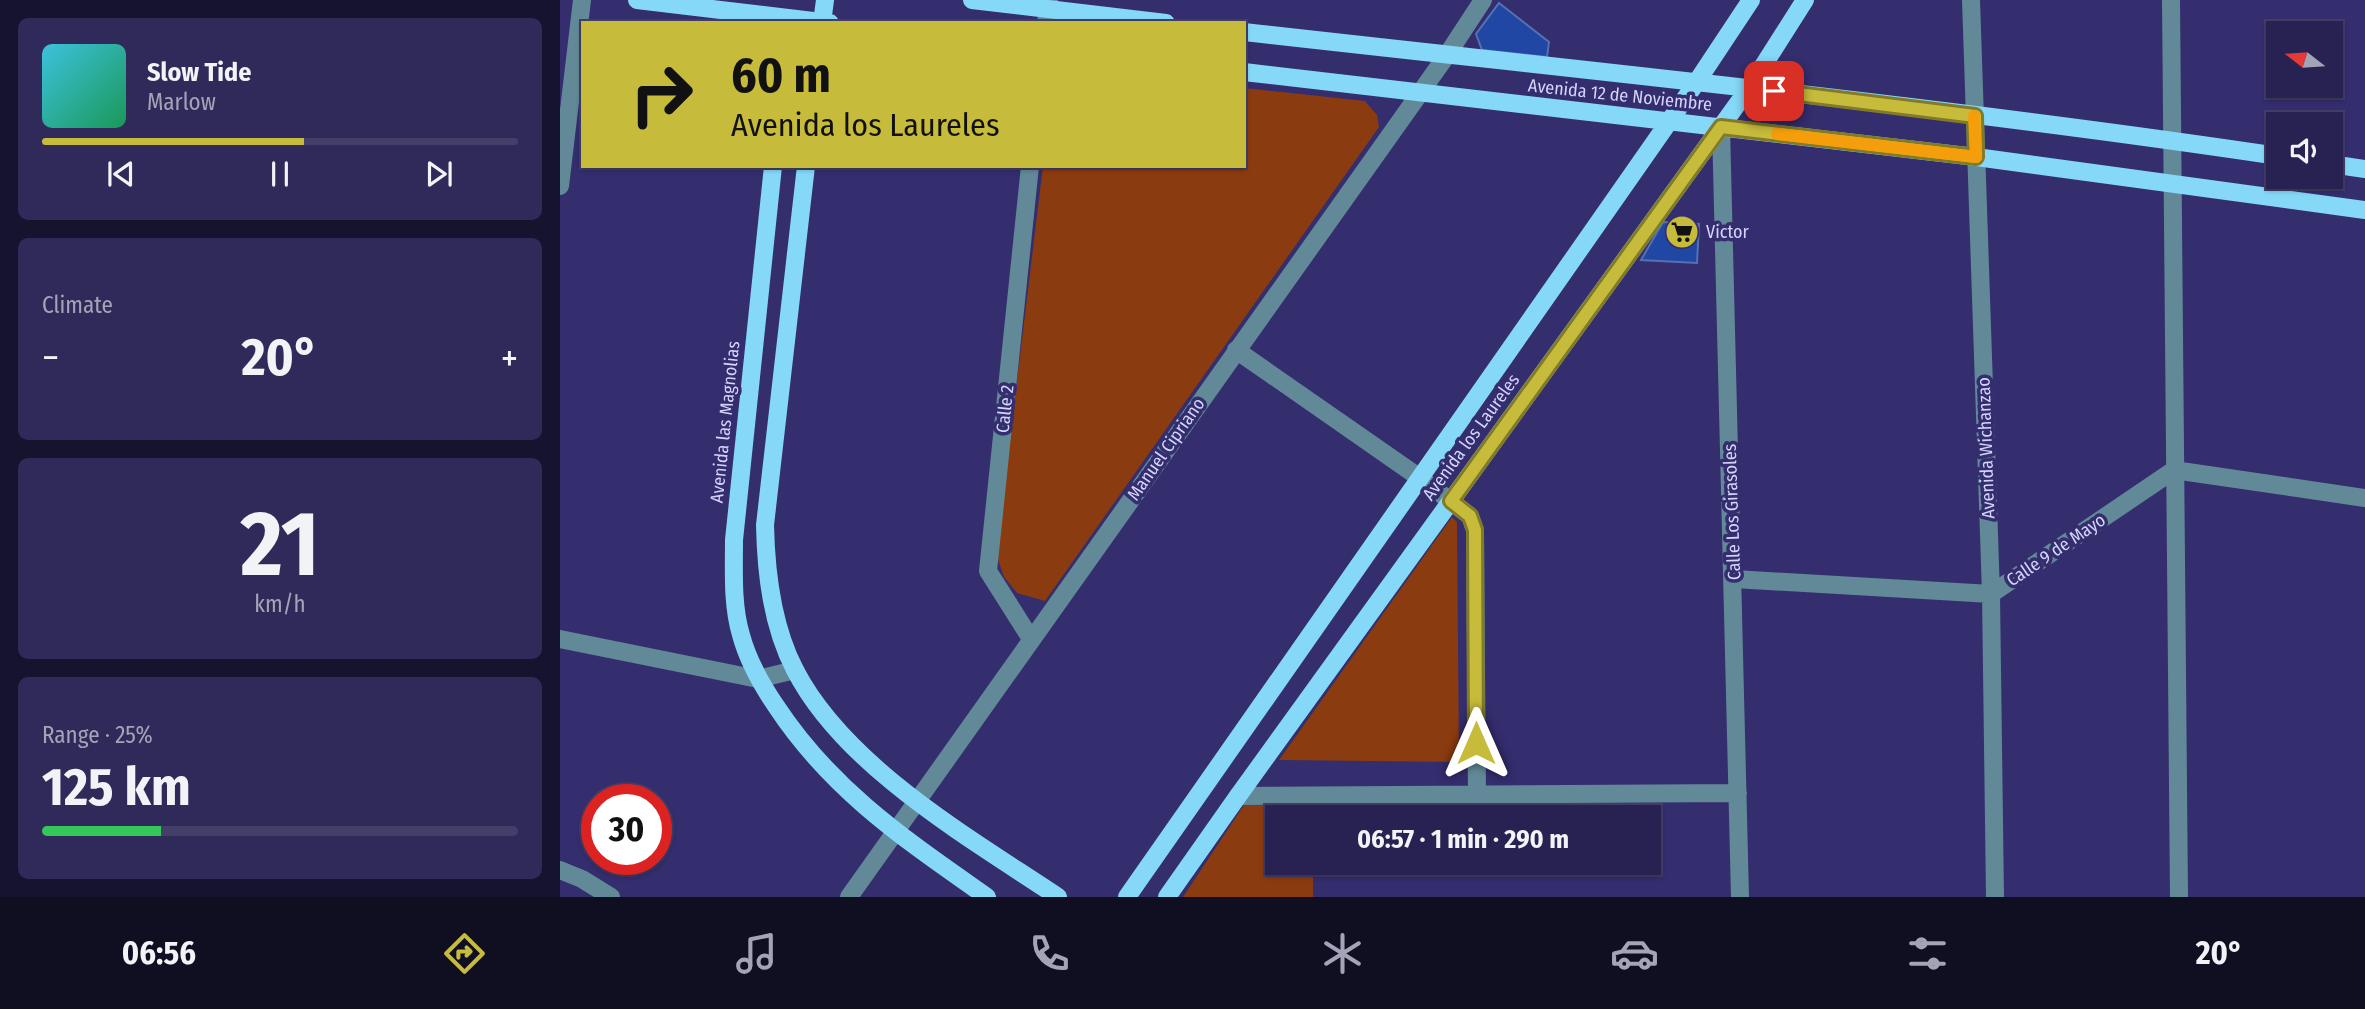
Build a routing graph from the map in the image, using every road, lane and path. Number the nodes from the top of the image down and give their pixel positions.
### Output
1 (582, 0) edge
2 (637, 0) edge
3 (825, 0) edge
4 (972, 0) edge
5 (1483, 0) edge
6 (1751, 0) edge
7 (1805, 0) edge
8 (1971, 0) edge
9 (2171, 0) edge
10 (1048, 11) edge
11 (789, 13) edge
12 (818, 21) edge
13 (822, 21) edge
14 (1146, 21) edge
15 (1246, 32) edge
16 (1447, 55) junction
17 (1246, 72) edge
18 (1696, 83) junction
19 (1749, 88) junction
20 (1419, 92) junction
21 (1975, 116) junction
22 (1668, 123) junction
23 (1721, 127) junction
24 (2171, 140) junction
25 (2266, 154) edge
26 (1976, 157) junction
27 (2343, 166) edge
28 (773, 168) edge
29 (806, 168) edge
30 (1031, 168) edge
31 (2365, 169) edge
32 (2172, 183) junction
33 (560, 186) edge
34 (2365, 210) edge
35 (1236, 350) junction
36 (2175, 470) junction
37 (1420, 478) junction
38 (2365, 498) edge
39 (1451, 501) junction
40 (1734, 579) junction
41 (1991, 594) junction
42 (560, 639) edge
43 (1031, 639) junction
44 (795, 670) junction
45 (758, 679) junction
46 (1738, 793) junction
47 (1238, 796) junction
48 (1477, 796) junction
49 (916, 802) junction
50 (894, 833) junction
51 (560, 870) edge
52 (611, 897) edge
53 (849, 897) edge
54 (987, 897) edge
55 (1058, 897) edge
56 (1127, 897) edge
57 (1167, 897) edge
58 (1740, 897) edge
59 (1995, 897) edge
60 (2179, 897) edge

1 - 33 street
2 - 11 main road
3 - 13 main road
4 - 10 main road
5 - 16 street, Manuel Cipriano
6 - 18 main road, Avenida los Laureles
7 - 19 main road, Avenida los Laureles
8 - 21 street, Avenida Wichanzao
9 - 24 street
10 - 14 main road
11 - 12 main road
15 - 16 main road, Avenida 12 de Noviembre
16 - 18 main road, Avenida 12 de Noviembre
16 - 20 street, Manuel Cipriano
17 - 20 main road, Avenida 12 de Noviembre
18 - 19 main road, Avenida 12 de Noviembre
18 - 22 main road, Avenida los Laureles
19 - 21 main road, Avenida 12 de Noviembre
19 - 23 main road, Avenida los Laureles
20 - 22 main road, Avenida 12 de Noviembre
20 - 35 street, Manuel Cipriano
21 - 24 main road, Avenida 12 de Noviembre
21 - 26 street, Avenida Wichanzao
22 - 23 main road, Avenida 12 de Noviembre
22 - 37 main road, Avenida los Laureles
23 - 26 main road, Avenida 12 de Noviembre
23 - 39 main road, Avenida los Laureles
23 - 40 street, Calle Los Girasoles
24 - 25 main road, Avenida 12 de Noviembre
24 - 32 street
26 - 32 main road, Avenida 12 de Noviembre
26 - 41 street, Avenida Wichanzao
27 - 31 main road
28 - 45 main road, Avenida las Magnolias
29 - 44 main road
30 - 43 street, Calle 2
32 - 34 main road, Avenida 12 de Noviembre
32 - 36 street
35 - 37 street
35 - 43 street, Manuel Cipriano
36 - 38 street
36 - 41 street, Calle 9 de Mayo
36 - 60 street
37 - 39 street
37 - 56 main road, Avenida los Laureles
39 - 47 main road, Avenida los Laureles
39 - 48 street
40 - 41 street, Calle 9 de Mayo
40 - 46 street, Calle Los Girasoles
41 - 59 street, Avenida Wichanzao
42 - 45 street
43 - 49 street, Manuel Cipriano
44 - 45 street
44 - 49 main road
45 - 50 main road, Avenida las Magnolias
46 - 48 street
46 - 58 street, Calle Los Girasoles
47 - 48 street
47 - 57 main road, Avenida los Laureles
49 - 50 street, Manuel Cipriano
49 - 55 main road
50 - 53 street, Manuel Cipriano
50 - 54 main road, Avenida las Magnolias
51 - 52 street

